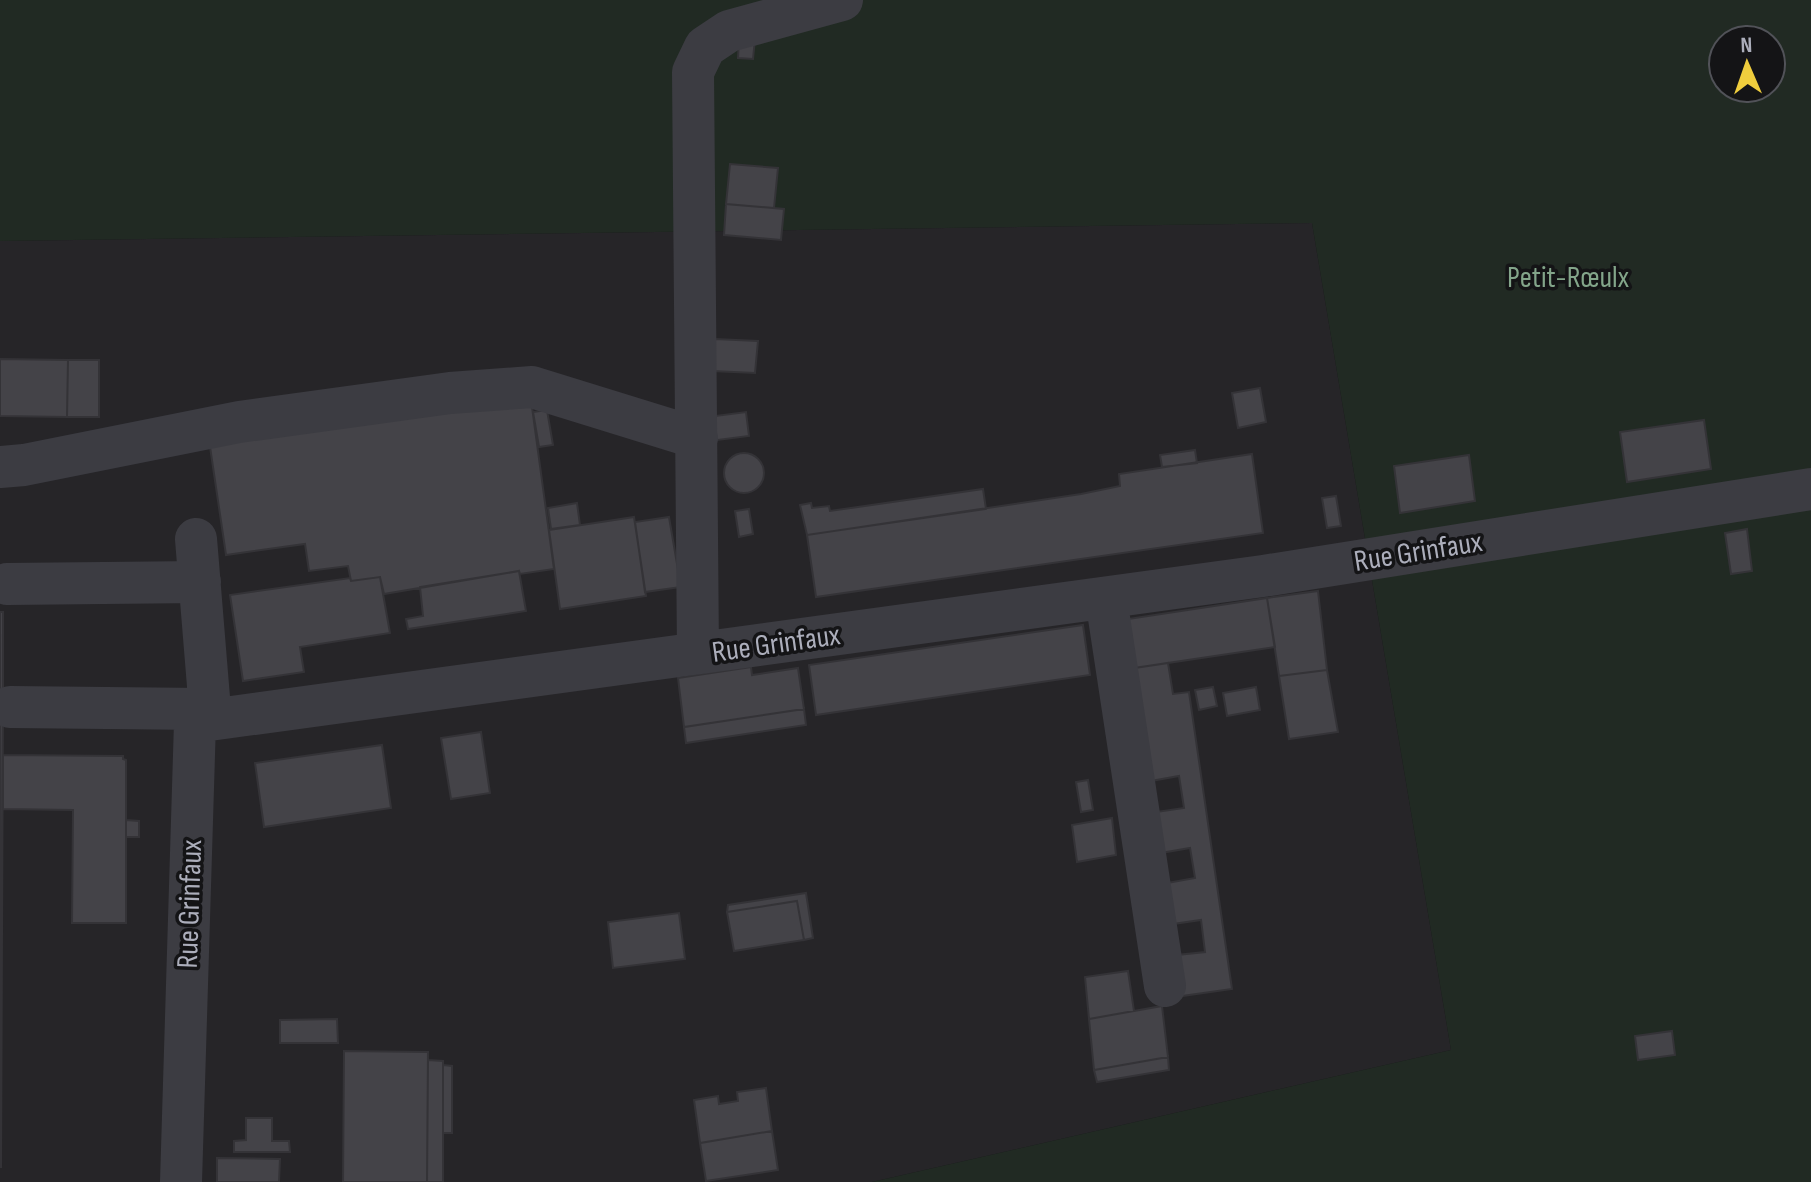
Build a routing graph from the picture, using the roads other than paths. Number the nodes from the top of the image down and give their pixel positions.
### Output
1 (842, 0) edge
2 (697, 438) junction
3 (0, 467) edge
4 (1811, 489) edge
5 (196, 539) dead end
6 (200, 582) junction
7 (7, 584) dead end
8 (1106, 598) junction
9 (698, 653) junction
10 (10, 707) dead end
11 (199, 716) junction
12 (1165, 986) dead end
13 (181, 1182) edge

1 - 2 street
2 - 3 street
2 - 9 street
4 - 8 street, Rue Grinfaux
5 - 6 street
6 - 7 street
6 - 11 street
8 - 9 street, Rue Grinfaux
8 - 12 street
9 - 11 street, Rue Grinfaux
10 - 11 street
11 - 13 street, Rue Grinfaux

